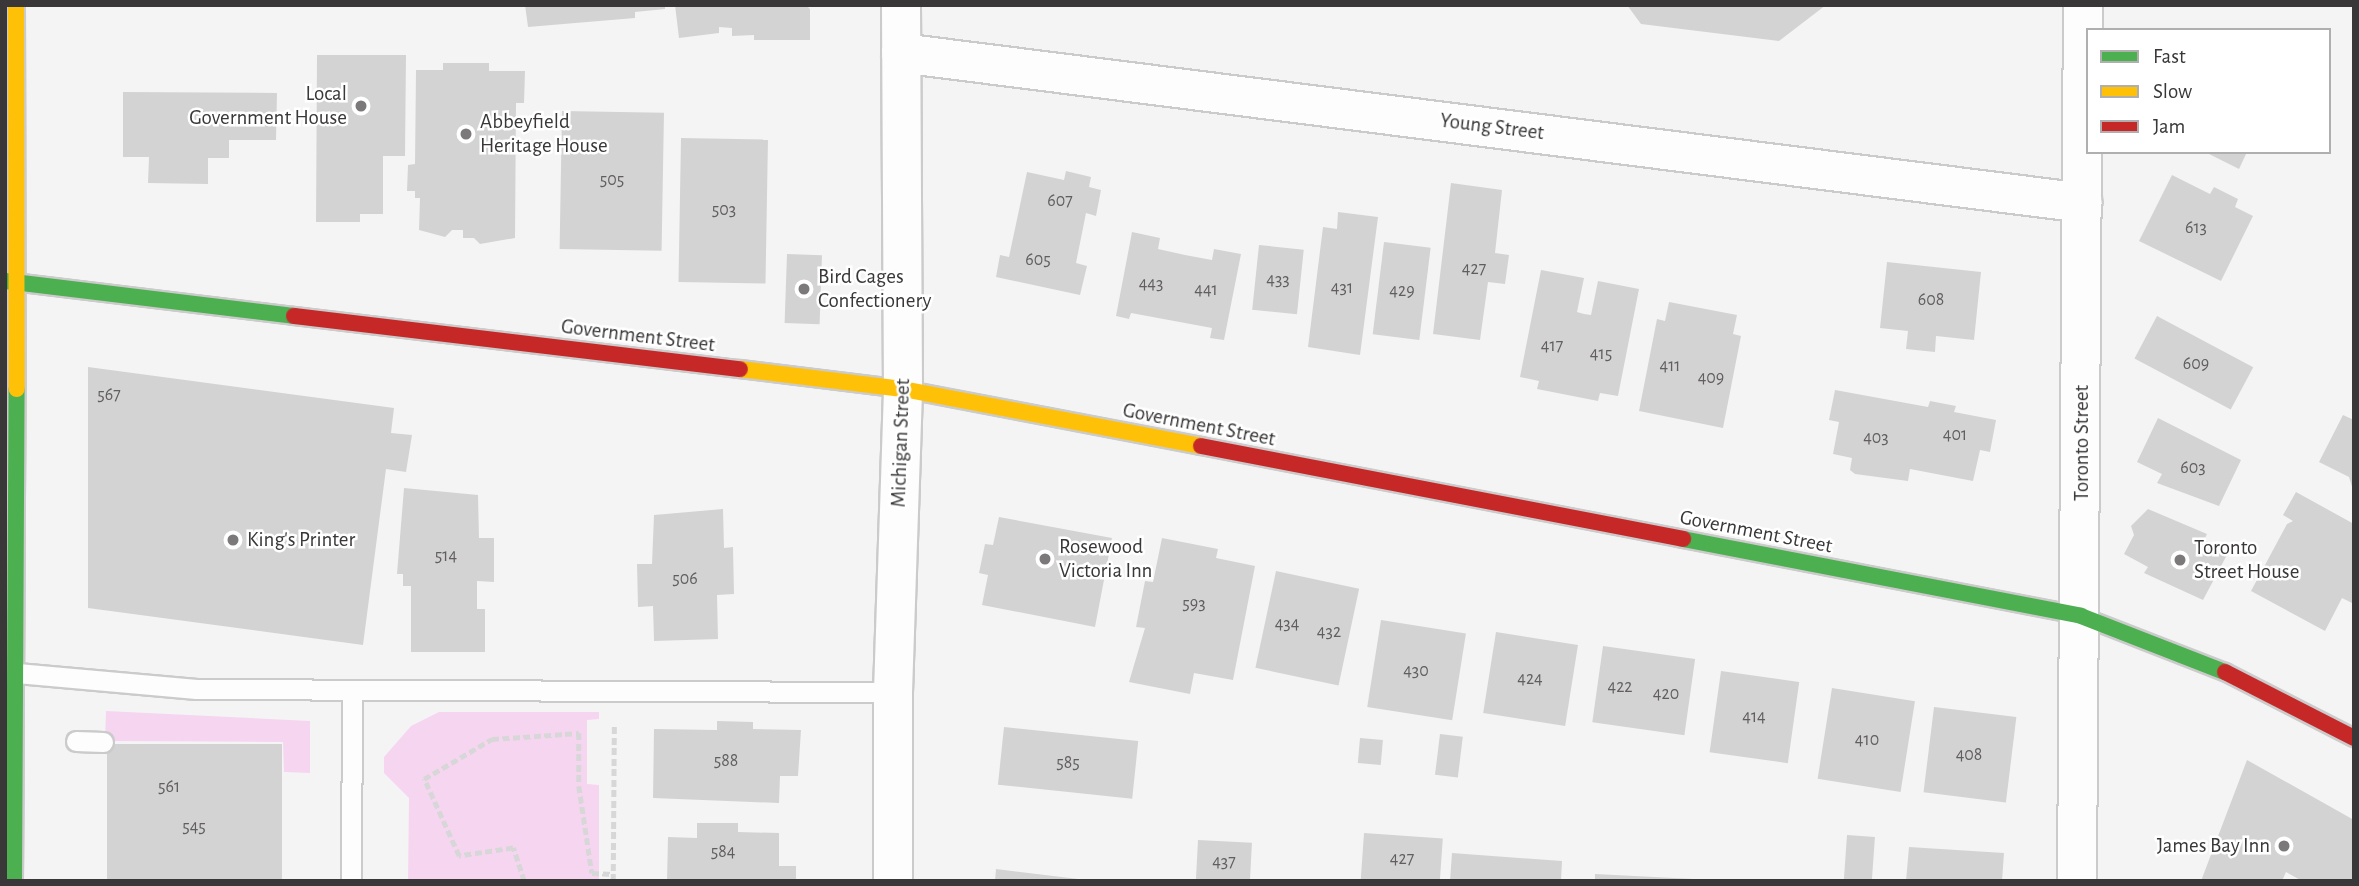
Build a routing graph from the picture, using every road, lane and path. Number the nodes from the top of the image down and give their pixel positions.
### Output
1 (16, 5) edge
2 (901, 5) edge
3 (2083, 5) edge
4 (901, 53) junction
5 (2083, 203) junction
6 (10, 281) edge
7 (903, 389) junction
8 (2081, 616) junction
9 (17, 673) junction
10 (352, 690) junction
11 (614, 690) junction
12 (893, 692) junction
13 (2354, 738) edge
14 (76, 741) dead end
15 (103, 742) dead end
16 (613, 874) junction
17 (14, 881) edge
18 (351, 881) edge
19 (524, 881) edge
20 (613, 881) edge
21 (893, 881) edge
22 (2077, 881) edge

1 - 6 street
2 - 4 street, Michigan Street
3 - 5 street, Toronto Street
4 - 5 street, Young Street
4 - 7 street, Michigan Street
5 - 8 street, Toronto Street
6 - 7 street, Government Street
6 - 9 street
7 - 8 street, Government Street
7 - 12 street, Michigan Street
8 - 13 street, Government Street
8 - 22 street, Toronto Street
9 - 10 lane
9 - 17 street
10 - 11 lane
10 - 18 lane
11 - 12 lane
11 - 16 path
12 - 21 street, Michigan Street
14 - 15 lane
16 - 19 path
16 - 20 path

